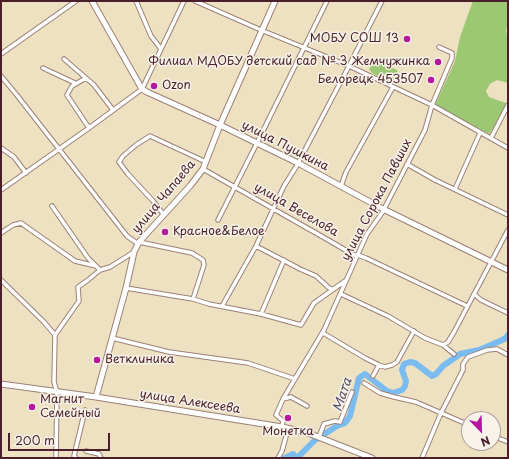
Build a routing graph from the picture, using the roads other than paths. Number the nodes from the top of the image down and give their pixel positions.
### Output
1 (76, 1) edge
2 (92, 1) edge
3 (136, 1) edge
4 (184, 1) edge
5 (195, 1) edge
6 (275, 1) edge
7 (327, 1) edge
8 (382, 1) edge
9 (261, 30) junction
10 (439, 46) dead end
11 (304, 48) junction
12 (161, 49) junction
13 (1, 54) edge
14 (64, 59) dead end
15 (350, 66) junction
16 (43, 68) dead end
17 (1, 76) edge
18 (86, 78) junction
19 (75, 83) junction
20 (393, 87) junction
21 (142, 89) junction
22 (432, 105) junction
23 (508, 106) edge
24 (113, 110) junction
25 (220, 125) junction
26 (90, 128) junction
27 (480, 133) junction
28 (491, 138) junction
29 (258, 144) junction
30 (1, 148) edge
31 (508, 148) edge
32 (59, 150) junction
33 (206, 162) junction
34 (298, 163) junction
35 (407, 164) junction
36 (203, 169) junction
37 (26, 173) junction
38 (341, 186) junction
39 (236, 187) junction
40 (455, 189) junction
41 (1, 190) edge
42 (52, 206) dead end
43 (274, 209) junction
44 (383, 209) junction
45 (164, 215) junction
46 (508, 215) edge
47 (218, 220) dead end
48 (508, 230) edge
49 (1, 233) edge
50 (138, 243) junction
51 (256, 246) junction
52 (134, 252) junction
53 (358, 255) junction
54 (284, 260) junction
55 (491, 261) junction
56 (96, 266) junction
57 (100, 270) junction
58 (508, 270) edge
59 (1, 280) edge
60 (347, 280) junction
61 (126, 288) junction
62 (335, 289) junction
63 (340, 294) junction
64 (474, 294) junction
65 (193, 299) junction
66 (222, 306) junction
67 (468, 306) junction
68 (508, 313) edge
69 (261, 314) junction
70 (414, 331) junction
71 (323, 333) junction
72 (55, 335) junction
73 (112, 338) junction
74 (443, 345) junction
75 (454, 354) dead end
76 (508, 355) edge
77 (379, 365) junction
78 (373, 376) dead end
79 (295, 380) junction
80 (364, 383) dead end
81 (1, 384) edge
82 (57, 392) junction
83 (352, 392) dead end
84 (96, 396) junction
85 (283, 398) junction
86 (307, 406) dead end
87 (85, 410) dead end
88 (441, 413) junction
89 (461, 422) edge
90 (282, 427) junction
91 (288, 429) junction
92 (320, 437) junction
93 (86, 451) dead end
94 (56, 458) edge
95 (76, 458) edge
96 (101, 458) edge
97 (278, 458) edge
98 (372, 458) edge
99 (422, 458) edge

1 - 13 street
2 - 21 street
3 - 12 street
4 - 12 street
5 - 9 street
6 - 9 street, улица Чапаева
7 - 11 street
8 - 15 street
9 - 11 street
9 - 25 street, улица Чапаева
10 - 22 street, улица Сорока Павших
11 - 15 street
11 - 29 street
12 - 21 street
14 - 18 street
15 - 20 street
15 - 34 street
16 - 19 street
17 - 32 street
18 - 19 street
18 - 24 street
19 - 26 street
20 - 22 street
20 - 38 street
21 - 24 street
21 - 25 street, улица Пушкина
22 - 27 street
22 - 35 street, улица Сорока Павших
23 - 28 street
24 - 26 street
25 - 29 street, улица Пушкина
25 - 33 street, улица Чапаева
26 - 32 street
27 - 28 street
27 - 40 street
28 - 31 street
29 - 34 street, улица Пушкина
29 - 39 street
30 - 37 street
32 - 37 street
32 - 50 street
33 - 36 street, улица Чапаева
33 - 45 street
34 - 38 street, улица Пушкина
34 - 43 street
35 - 40 street
35 - 44 street, улица Сорока Павших
36 - 39 street, улица Веселова
36 - 45 street, улица Чапаева
37 - 41 street
38 - 44 street, улица Пушкина
39 - 43 street, улица Веселова
39 - 47 street
40 - 46 street
42 - 56 street
43 - 51 street
43 - 53 street, улица Веселова
44 - 53 street, улица Сорока Павших
44 - 55 street, улица Пушкина
45 - 50 street, улица Чапаева
48 - 55 street
49 - 56 street
50 - 52 street, улица Чапаева
50 - 65 street
51 - 54 street
51 - 66 street
52 - 57 street, улица Чапаева
52 - 61 street, улица Чапаева
53 - 60 street, улица Сорока Павших
53 - 67 street, улица Веселова
54 - 62 street
54 - 69 street
55 - 58 street, улица Пушкина
55 - 64 street
56 - 57 street
57 - 72 street, улица Чапаева
59 - 72 street
60 - 62 street
60 - 63 street, улица Сорока Павших
61 - 65 street
61 - 73 street, улица Чапаева
62 - 69 street
63 - 70 street
63 - 71 street, улица Сорока Павших
64 - 67 street
64 - 68 street
65 - 66 street
66 - 69 street
67 - 74 street
70 - 74 street
70 - 77 street
71 - 77 street
71 - 79 street, улица Сорока Павших
72 - 82 street
73 - 79 street
73 - 84 street, улица Чапаева
74 - 75 street
76 - 88 street
77 - 78 street
79 - 85 street, улица Сорока Павших
80 - 88 street
81 - 82 street, улица Алексеева
82 - 84 street, улица Алексеева
82 - 94 street
83 - 92 street
84 - 90 street, улица Алексеева
85 - 86 street
85 - 90 street, улица Сорока Павших
87 - 95 street
88 - 89 street
88 - 99 street
90 - 91 street, улица Алексеева
91 - 92 street, улица Алексеева
91 - 97 street
92 - 98 street, улица Алексеева
93 - 96 street

